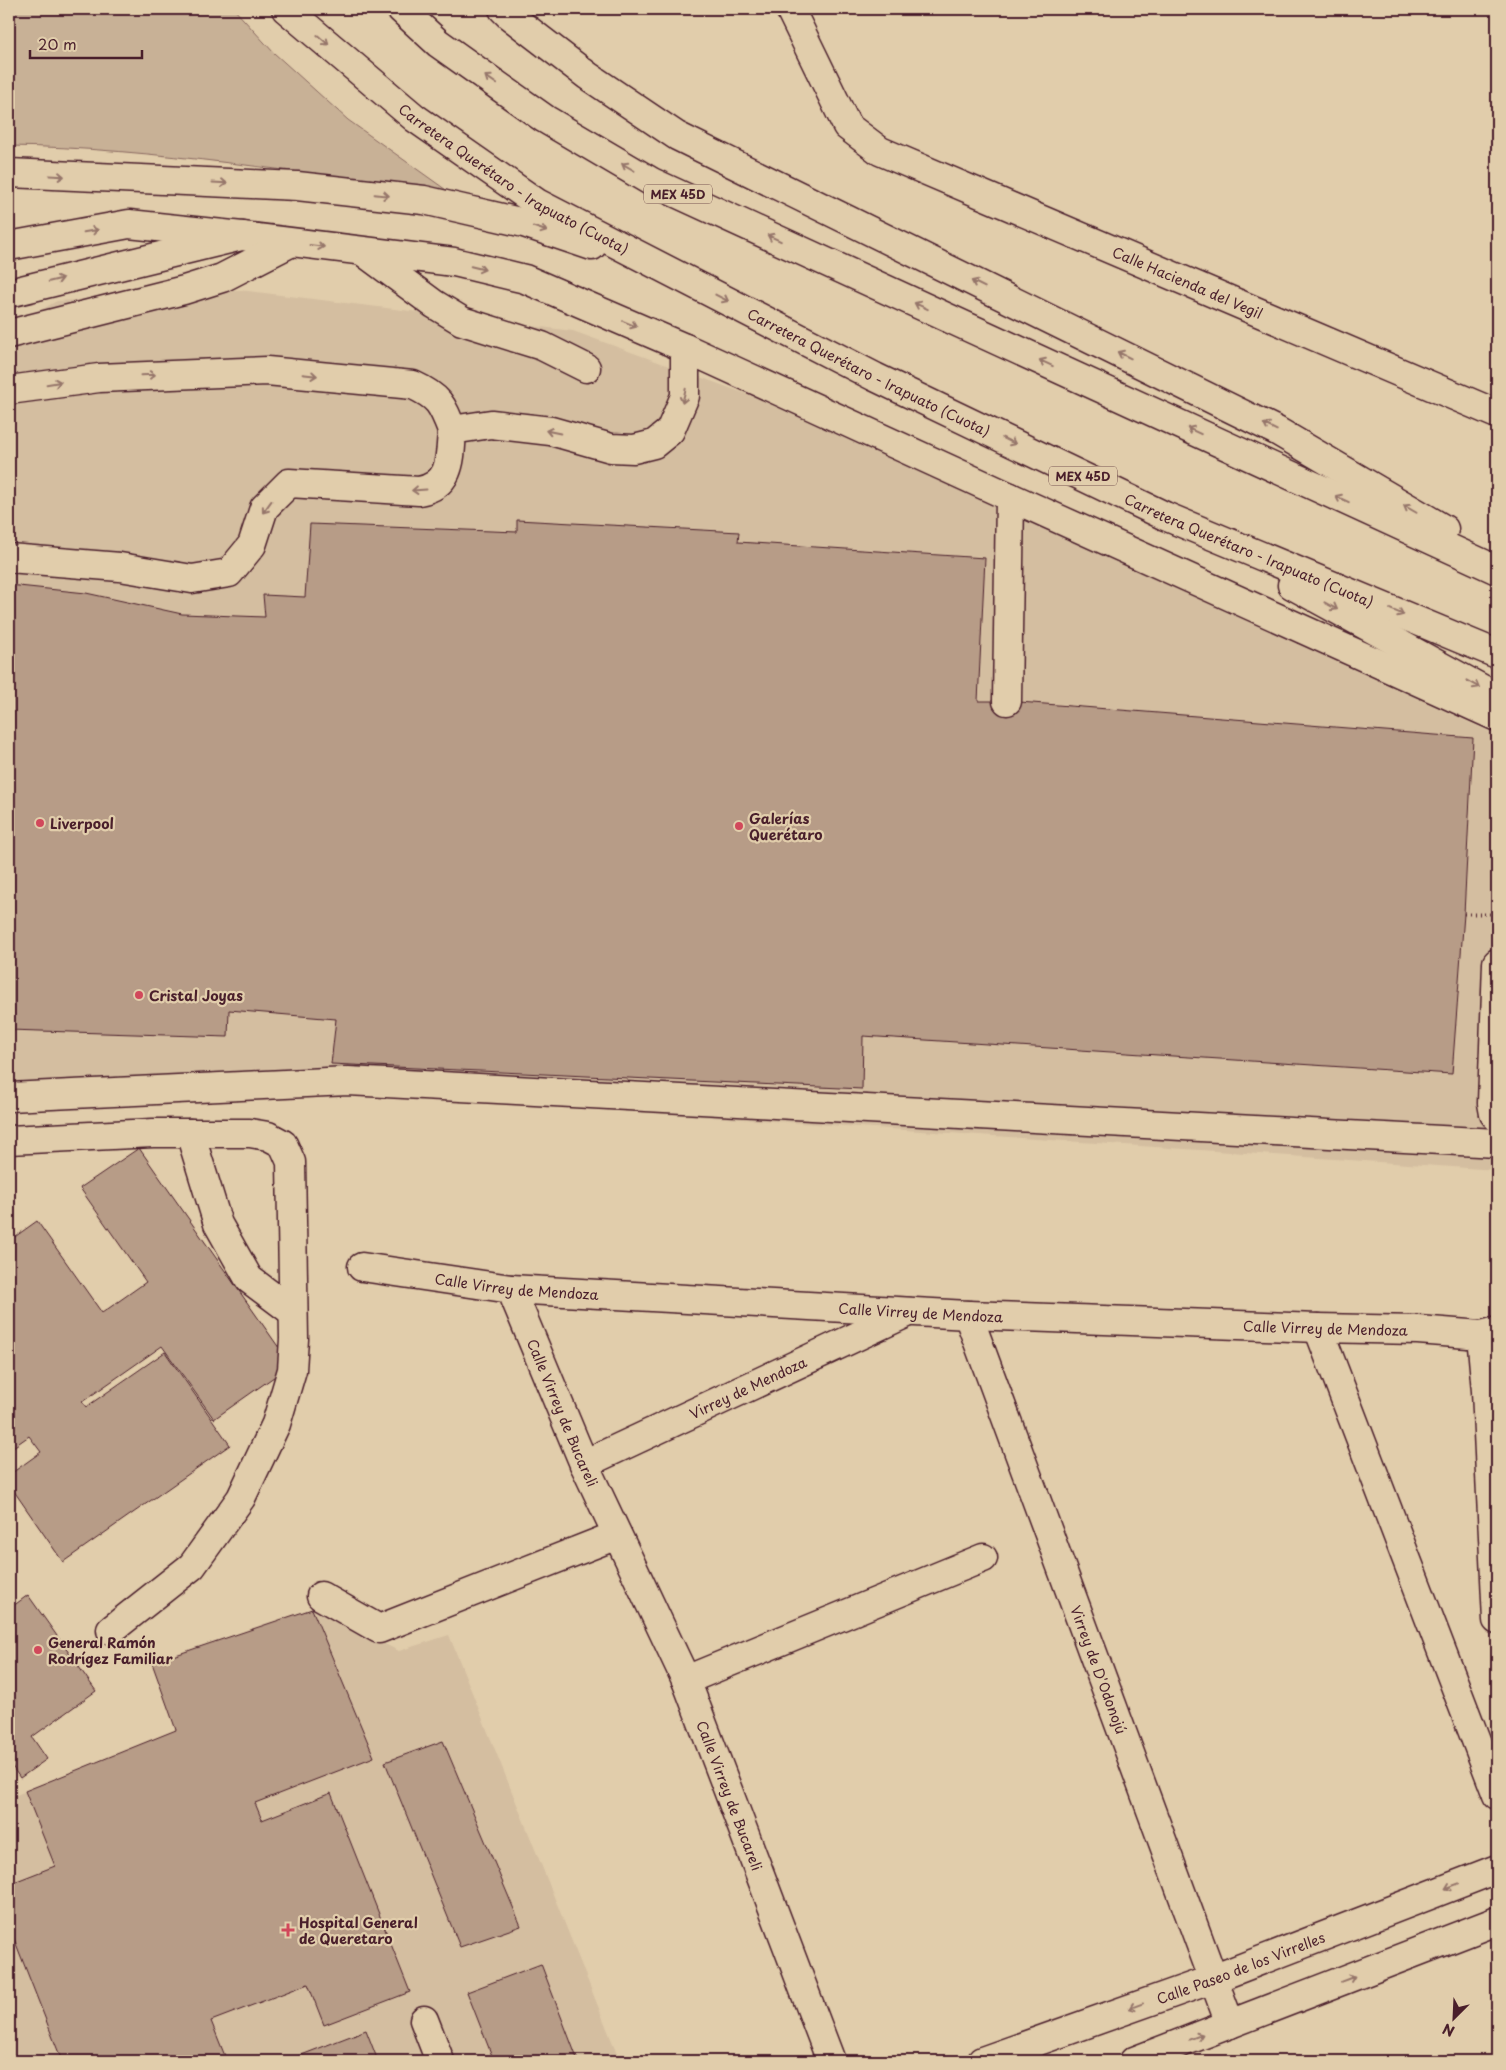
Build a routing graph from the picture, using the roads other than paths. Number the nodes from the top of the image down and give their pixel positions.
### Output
1 (286, 9) edge
2 (401, 9) edge
3 (503, 9) edge
4 (790, 9) edge
5 (16, 178) edge
6 (242, 236) junction
7 (290, 243) junction
8 (9, 246) edge
9 (364, 252) junction
10 (679, 276) junction
11 (9, 293) edge
12 (9, 334) edge
13 (685, 348) junction
14 (586, 368) dead end
15 (9, 390) edge
16 (1497, 414) edge
17 (452, 430) junction
18 (1010, 497) junction
19 (1165, 516) junction
20 (9, 558) edge
21 (1497, 560) edge
22 (1497, 570) edge
23 (1497, 654) edge
24 (1497, 697) edge
25 (1007, 701) dead end
26 (1497, 717) edge
27 (1497, 963) edge
28 (9, 1097) edge
29 (1497, 1117) edge
30 (190, 1133) junction
31 (9, 1140) edge
32 (1497, 1143) edge
33 (362, 1267) dead end
34 (511, 1289) junction
35 (912, 1311) junction
36 (293, 1312) junction
37 (968, 1315) junction
38 (1318, 1328) junction
39 (1489, 1333) edge
40 (584, 1464) junction
41 (617, 1535) junction
42 (983, 1558) dead end
43 (322, 1596) dead end
44 (1497, 1620) edge
45 (111, 1630) dead end
46 (686, 1680) junction
47 (1497, 1795) edge
48 (1497, 1868) edge
49 (1497, 1921) edge
50 (1212, 1979) junction
51 (424, 2020) dead end
52 (1230, 2024) junction
53 (440, 2061) edge
54 (831, 2061) edge
55 (982, 2061) edge
56 (1134, 2061) edge

1 -> 10 main road, Carretera Querétaro - Irapuato (Cuota) / MEX 45D
22 -> 2 main road, MEX 45D
21 -> 3 main road
4 - 16 main road, Calle Hacienda del Vegil
5 -> 10 main road
6 - 7 main road
8 -> 6 main road
11 -> 6 main road
7 -> 9 main road
7 - 12 main road
9 -> 13 main road
9 - 14 main road
10 -> 19 main road, Carretera Querétaro - Irapuato (Cuota) / MEX 45D
13 -> 17 main road
13 - 18 main road
15 -> 17 main road
17 -> 20 main road
18 - 25 main road
18 - 26 main road
19 -> 23 main road, Carretera Querétaro - Irapuato (Cuota) / MEX 45D
19 -> 24 main road
27 - 29 main road
28 - 32 main road
30 - 31 main road
30 - 36 main road
30 - 36 main road
33 - 34 main road, Calle Virrey de Mendoza
34 - 35 main road, Calle Virrey de Mendoza
34 - 40 main road, Calle Virrey de Bucareli
35 - 37 main road, Calle Virrey de Mendoza
35 - 40 main road, Virrey de Mendoza
36 - 45 main road
37 - 38 main road, Calle Virrey de Mendoza
37 - 50 main road, Virrey de D'Odonojú
38 - 39 main road, Calle Virrey de Mendoza
38 - 47 main road
39 - 44 main road
40 - 41 main road, Calle Virrey de Bucareli
41 - 43 main road
41 - 46 main road, Calle Virrey de Bucareli
42 - 46 main road
46 - 54 main road, Calle Virrey de Bucareli
48 -> 50 main road, Calle Paseo de los Virrelles
52 -> 49 main road
50 - 52 main road, Virrey de D'Odonojú
50 -> 55 main road, Calle Paseo de los Virrelles
51 - 53 main road
56 -> 52 main road

